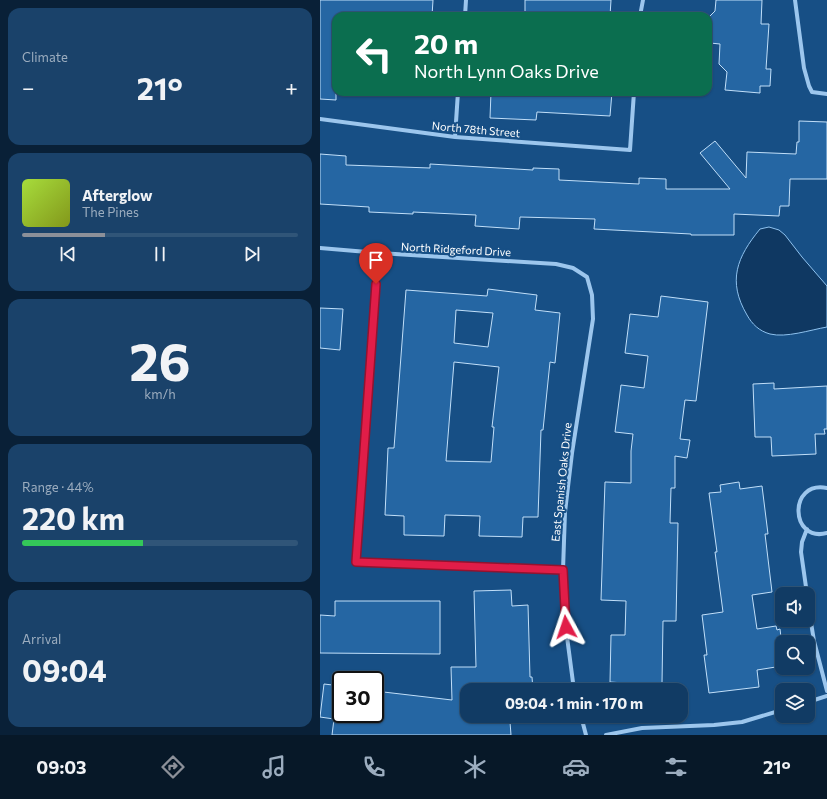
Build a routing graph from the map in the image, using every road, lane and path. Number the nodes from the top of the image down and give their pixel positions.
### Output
1 (466, 0) edge
2 (643, 0) edge
3 (796, 0) edge
4 (465, 12) edge
5 (641, 12) edge
6 (827, 94) edge
7 (458, 96) edge
8 (634, 96) edge
9 (320, 118) edge
10 (455, 137) junction
11 (320, 248) edge
12 (379, 253) junction
13 (587, 277) joint
14 (827, 488) edge
15 (807, 529) junction
16 (827, 533) edge
17 (563, 570) junction
18 (806, 587) edge
19 (812, 627) edge
20 (573, 683) edge
21 (827, 691) edge
22 (827, 696) edge
23 (815, 700) edge
24 (775, 712) edge
25 (583, 723) edge
26 (586, 735) edge
27 (606, 735) edge

1 - 4 street
2 - 5 street
3 - 6 street
7 - 10 street
8 - 10 street, North 78th Street
9 - 10 street, North 78th Street
11 - 12 street, North Ridgeford Drive
12 - 13 street, North Ridgeford Drive
12 - 17 street
13 - 17 street, East Spanish Oaks Drive
14 - 15 street
15 - 16 street
15 - 18 street
17 - 20 street, East Spanish Oaks Drive
19 - 21 street
22 - 23 street
24 - 27 street
25 - 26 street

